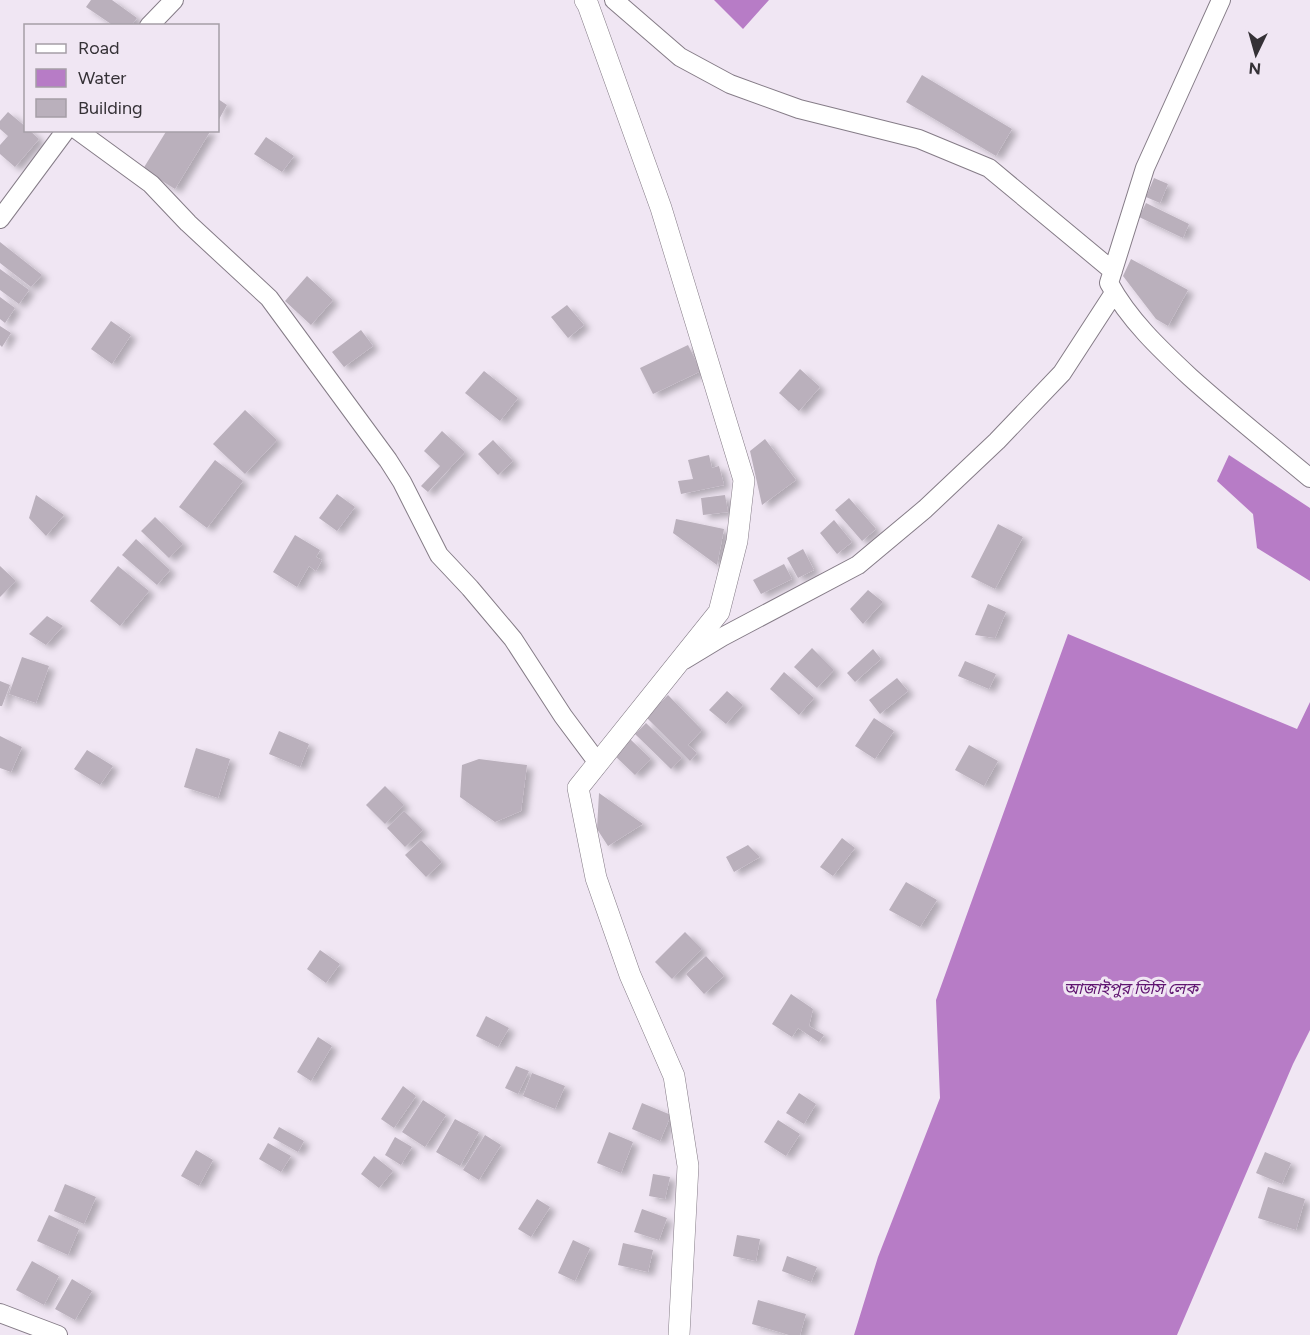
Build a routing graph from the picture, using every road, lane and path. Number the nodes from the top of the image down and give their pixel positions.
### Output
1 (174, 0) edge
2 (585, 0) edge
3 (614, 0) edge
4 (1221, 0) edge
5 (151, 24) edge
6 (65, 132) edge
7 (80, 132) edge
8 (0, 219) edge
9 (1113, 271) junction
10 (1114, 293) junction
11 (1310, 478) edge
12 (678, 663) junction
13 (597, 763) junction
14 (0, 1313) edge
15 (58, 1335) edge
16 (679, 1335) edge

1 - 5 street
2 - 12 street
3 - 9 street
4 - 9 street
6 - 8 street
7 - 13 street
9 - 10 street
10 - 11 street
10 - 12 street
12 - 13 street
13 - 16 street
14 - 15 street

